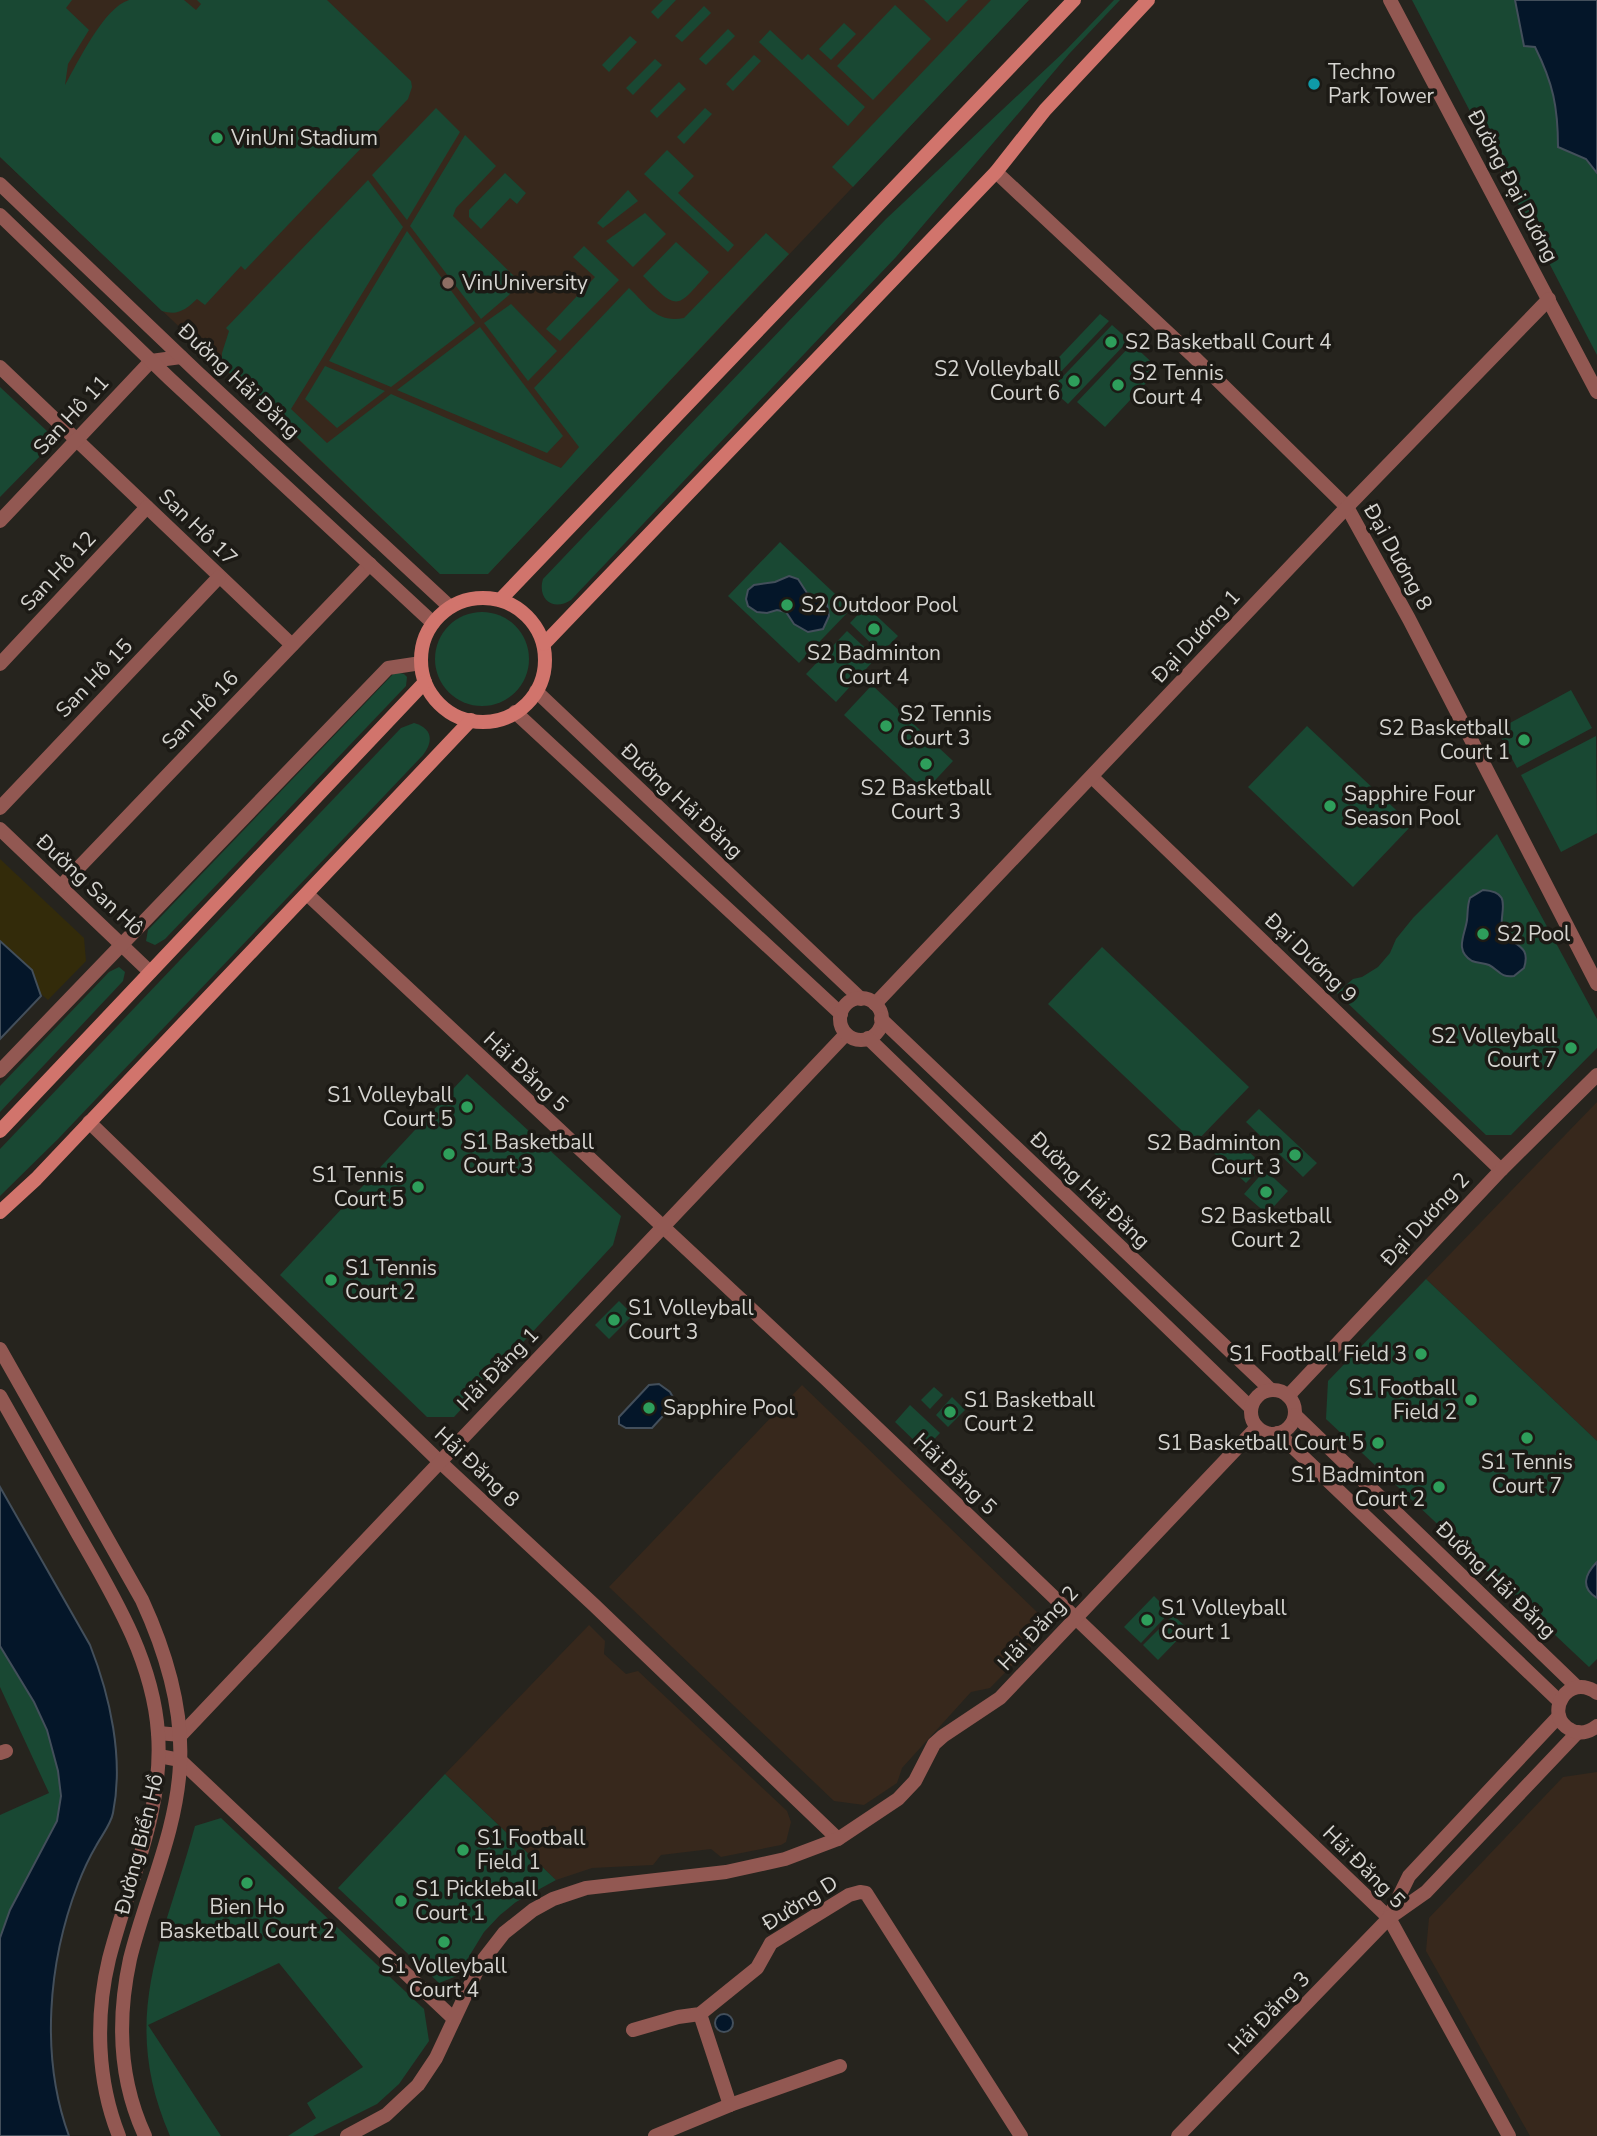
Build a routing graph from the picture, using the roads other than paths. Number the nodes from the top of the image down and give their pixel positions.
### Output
1 (1074, 0) edge
2 (1148, 0) edge
3 (1391, 0) edge
4 (996, 172) junction
5 (0, 184) edge
6 (0, 215) edge
7 (1549, 299) junction
8 (181, 356) junction
9 (151, 360) junction
10 (0, 367) edge
11 (170, 379) junction
12 (1597, 392) edge
13 (77, 439) junction
14 (147, 507) junction
15 (1347, 507) junction
16 (0, 520) edge
17 (370, 564) junction
18 (219, 577) junction
19 (500, 600) junction
20 (450, 607) junction
21 (433, 623) junction
22 (544, 644) junction
23 (292, 645) junction
24 (421, 663) junction
25 (0, 664) edge
26 (425, 682) junction
27 (536, 691) junction
28 (514, 712) junction
29 (471, 720) junction
30 (1092, 777) junction
31 (0, 808) edge
32 (0, 830) edge
33 (61, 886) junction
34 (307, 894) junction
35 (122, 945) junction
36 (150, 972) junction
37 (1597, 984) edge
38 (860, 999) junction
39 (875, 1004) junction
40 (841, 1014) junction
41 (881, 1019) junction
42 (846, 1034) junction
43 (867, 1038) junction
44 (0, 1071) edge
45 (1597, 1075) edge
46 (89, 1122) junction
47 (0, 1131) edge
48 (1501, 1170) junction
49 (0, 1212) edge
50 (662, 1228) junction
51 (0, 1349) edge
52 (1271, 1390) junction
53 (0, 1395) edge
54 (1288, 1396) junction
55 (1251, 1408) junction
56 (1295, 1415) junction
57 (1257, 1427) junction
58 (1278, 1433) junction
59 (439, 1461) junction
60 (1074, 1619) junction
61 (1577, 1687) junction
62 (1597, 1692) edge
63 (1559, 1709) junction
64 (1591, 1731) edge
65 (158, 1733) junction
66 (181, 1735) junction
67 (159, 1756) junction
68 (180, 1760) junction
69 (838, 1839) junction
70 (1389, 1918) junction
71 (700, 2014) junction
72 (454, 2020) junction
73 (633, 2030) dead end
74 (839, 2066) dead end
75 (730, 2105) junction
76 (120, 2136) edge
77 (145, 2136) edge
78 (347, 2136) edge
79 (655, 2136) edge
80 (1021, 2136) edge
81 (1178, 2136) edge
82 (1509, 2136) edge

1 - 19 main road
2 - 4 main road
3 - 7 street, Đường Đại Dương
4 - 15 street, Đại Dương 8
4 - 22 main road
5 - 8 street, Đường Hải Đăng
6 - 9 street
7 - 12 street, Đường Đại Dương
7 - 15 street, Đại Dương 1
8 - 9 street
8 - 11 street
8 - 20 street, Đường Hải Đăng
9 - 11 street
9 - 13 street, San Hô 11
10 - 13 street, San Hô 17
11 - 17 street
13 - 14 street, San Hô 17
13 - 16 street, San Hô 11
14 - 18 street, San Hô 17
14 - 25 street, San Hô 12
15 - 30 street, Đại Dương 1
15 - 37 street, Đại Dương 8
17 - 21 street
17 - 23 street, San Hô 16
18 - 23 street, San Hô 17
18 - 31 street, San Hô 15
19 - 20 main road
19 - 22 main road
20 - 21 main road
21 - 24 main road
22 - 27 main road
23 - 33 street, San Hô 16
24 - 26 main road
24 - 35 street
26 - 29 main road
26 - 36 main road
27 - 28 main road
27 - 38 street, Đường Hải Đăng
28 - 29 main road
28 - 40 street
29 - 34 main road
30 - 39 street, Đại Dương 1
30 - 48 street, Đại Dương 9
32 - 33 street, Đường San Hô
33 - 35 street, Đường San Hô
34 - 46 main road
34 - 50 street, Hải Đăng 5
35 - 36 street, Đường San Hô
35 - 44 street
36 - 47 main road
38 - 39 street
38 - 40 street
39 - 41 street
40 - 42 street
41 - 43 street
41 - 52 street, Đường Hải Đăng
42 - 43 street
42 - 50 street, Hải Đăng 1
43 - 55 street
45 - 48 street, Đại Dương 2
46 - 49 main road
46 - 59 street, Hải Đăng 8
48 - 54 street, Đại Dương 2
50 - 59 street, Hải Đăng 1
50 - 60 street, Hải Đăng 5
51 - 66 street, Đường Biển Hồ
52 - 54 street
52 - 55 street
53 - 65 street, Đường Biển Hồ
54 - 56 street
55 - 57 street
56 - 58 street
56 - 61 street, Đường Hải Đăng
57 - 58 street
57 - 60 street, Hải Đăng 2
58 - 63 street, Đường Hải Đăng
59 - 66 street, Hải Đăng 1
59 - 69 street, Hải Đăng 8
60 - 69 street, Hải Đăng 2
60 - 70 street, Hải Đăng 5
61 - 62 street
61 - 63 street, Hải Đăng 3
63 - 64 street, Đường Hải Đăng
63 - 70 street, Hải Đăng 3
64 - 70 street, Hải Đăng 3
65 - 66 street
65 - 67 street, Đường Biển Hồ
66 - 68 street, Đường Biển Hồ
67 - 68 street
67 - 76 street, Đường Biển Hồ
68 - 72 street
68 - 77 street, Đường Biển Hồ
69 - 72 street, Hải Đăng 2
70 - 81 street, Hải Đăng 3
70 - 82 street, Hải Đăng 5
71 - 73 street, Đường D
71 - 75 street
71 - 80 street, Đường D
72 - 78 street, Hải Đăng 2
74 - 75 street
75 - 79 street

